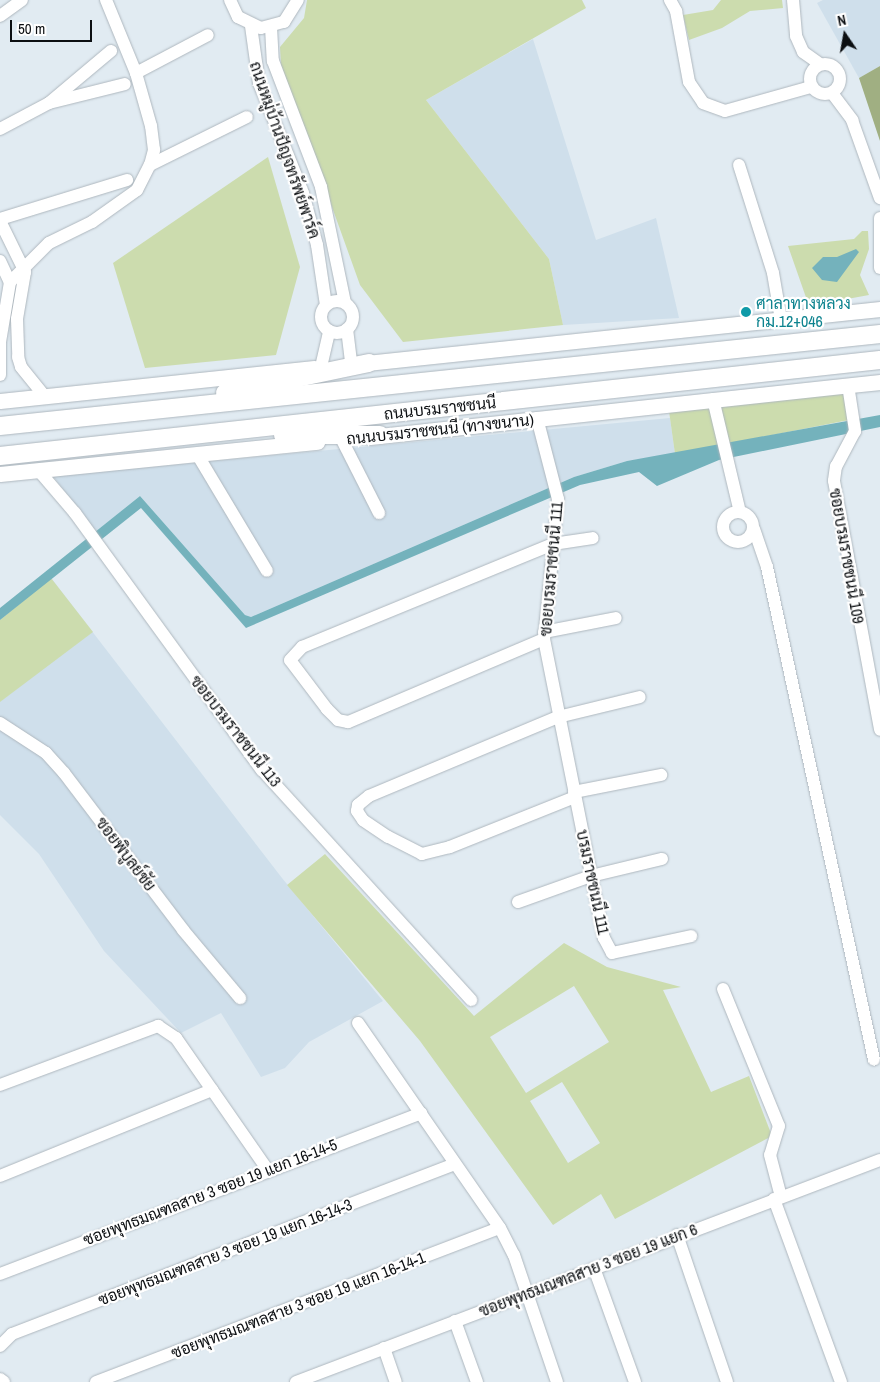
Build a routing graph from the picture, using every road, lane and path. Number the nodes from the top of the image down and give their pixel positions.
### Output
1 (22, 0) edge
2 (106, 0) edge
3 (230, 0) edge
4 (298, 0) edge
5 (670, 0) edge
6 (793, 0) edge
7 (0, 16) edge
8 (251, 26) junction
9 (271, 28) junction
10 (208, 35) dead end
11 (111, 51) dead end
12 (820, 64) junction
13 (136, 73) junction
14 (125, 84) dead end
15 (811, 87) junction
16 (832, 93) junction
17 (49, 103) junction
18 (247, 116) dead end
19 (0, 129) edge
20 (739, 165) dead end
21 (150, 166) junction
22 (127, 180) dead end
23 (880, 198) edge
24 (880, 218) edge
25 (0, 220) edge
26 (0, 261) edge
27 (23, 265) junction
28 (880, 268) edge
29 (10, 282) junction
30 (345, 303) junction
31 (326, 305) junction
32 (880, 310) edge
33 (781, 320) junction
34 (347, 329) junction
35 (329, 331) junction
36 (880, 334) edge
37 (16, 341) junction
38 (0, 342) edge
39 (880, 360) edge
40 (369, 362) junction
41 (351, 364) junction
42 (321, 367) junction
43 (0, 375) edge
44 (880, 382) edge
45 (848, 385) junction
46 (45, 397) junction
47 (713, 399) junction
48 (0, 401) edge
49 (134, 412) junction
50 (538, 418) junction
51 (0, 426) edge
52 (380, 435) junction
53 (174, 437) junction
54 (342, 440) junction
55 (197, 454) junction
56 (0, 456) edge
57 (39, 471) junction
58 (0, 474) edge
59 (740, 512) junction
60 (379, 513) dead end
61 (754, 530) junction
62 (593, 538) dead end
63 (553, 544) junction
64 (266, 571) dead end
65 (616, 618) dead end
66 (544, 636) junction
67 (640, 697) dead end
68 (558, 717) junction
69 (0, 723) edge
70 (880, 730) edge
71 (661, 775) dead end
72 (575, 799) junction
73 (662, 859) dead end
74 (592, 876) junction
75 (518, 902) dead end
76 (691, 936) dead end
77 (723, 989) dead end
78 (240, 998) dead end
79 (470, 1000) dead end
80 (358, 1023) dead end
81 (874, 1060) dead end
82 (0, 1085) edge
83 (212, 1090) junction
84 (421, 1113) junction
85 (880, 1160) edge
86 (454, 1164) junction
87 (267, 1169) junction
88 (0, 1176) edge
89 (777, 1198) junction
90 (500, 1228) junction
91 (677, 1235) junction
92 (594, 1268) junction
93 (0, 1274) edge
94 (526, 1294) junction
95 (455, 1321) junction
96 (0, 1346) edge
97 (384, 1348) junction
98 (0, 1379) edge
99 (314, 1379) edge
100 (4, 1382) edge
101 (96, 1382) edge
102 (296, 1382) edge
103 (396, 1382) edge
104 (477, 1382) edge
105 (557, 1382) edge
106 (635, 1382) edge
107 (727, 1382) edge
108 (841, 1382) edge

1 - 7 street
2 - 13 street
3 - 8 street
4 - 9 street
5 - 15 street
6 - 12 street
8 - 9 street
8 - 31 street, ถนนหมู่บ้านปัญจทรัพย์พาร์ค
9 - 30 street, ถนนหมู่บ้านปัญจทรัพย์พาร์ค
10 - 13 street
11 - 17 street
12 - 15 street
12 - 16 street
13 - 21 street
14 - 17 street
15 - 16 street
16 - 23 street
17 - 19 street
18 - 21 street
20 - 33 street
21 - 27 street
22 - 25 street
24 - 28 street
25 - 27 street
26 - 29 street
27 - 29 street
27 - 37 street
29 - 38 street
30 - 31 street
30 - 34 street, ถนนหมู่บ้านปัญจทรัพย์พาร์ค
31 - 35 street, ถนนหมู่บ้านปัญจทรัพย์พาร์ค
32 - 33 main road
33 - 40 main road
34 - 35 street
34 - 41 street, ถนนหมู่บ้านปัญจทรัพย์พาร์ค
35 - 42 street, ถนนหมู่บ้านปัญจทรัพย์พาร์ค
36 - 49 highway, ถนนบรมราชชนนี
37 - 38 street
37 - 46 street
38 - 43 street
39 - 53 highway, ถนนบรมราชชนนี
40 - 41 main road
40 - 49 highway
41 - 42 main road
42 - 46 main road
44 - 45 main road, ถนนบรมราชชนนี (ทางขนาน)
45 - 47 main road, ถนนบรมราชชนนี (ทางขนาน)
45 - 70 street, ซอยบรมราชชนนี 109
46 - 48 main road
47 - 50 main road, ถนนบรมราชชนนี (ทางขนาน)
47 - 59 street
49 - 51 highway, ถนนบรมราชชนนี
50 - 52 main road, ถนนบรมราชชนนี (ทางขนาน)
50 - 63 street, ซอยบรมราชชนนี 111
52 - 53 highway
52 - 54 main road, ถนนบรมราชชนนี (ทางขนาน)
53 - 56 highway, ถนนบรมราชชนนี
54 - 55 main road, ถนนบรมราชชนนี (ทางขนาน)
54 - 60 street
55 - 57 main road, ถนนบรมราชชนนี (ทางขนาน)
55 - 64 street
57 - 58 main road, ถนนบรมราชชนนี (ทางขนาน)
57 - 79 street, ซอยบรมราชชนนี 113
59 - 61 street
59 - 61 street
61 - 81 street
62 - 63 street
63 - 66 street, ซอยบรมราชชนนี 111
63 - 66 street
65 - 66 street
66 - 68 street, ซอยบรมราชชนนี 111
67 - 68 street
68 - 72 street, ซอยบรมราชชนนี 111
68 - 72 street
69 - 78 street, ซอยพิบูลย์ชัย
71 - 72 street
72 - 74 street, บรมราชชนนี 111
73 - 74 street
74 - 75 street
74 - 76 street, บรมราชชนนี 111
77 - 89 street
80 - 84 street
82 - 83 street
83 - 87 street
83 - 88 street
84 - 86 street
84 - 87 street, ซอยพุทธมณฑลสาย 3 ซอย 19 แยก 16-14-5
85 - 89 street, ซอยพุทธมณฑลสาย 3 ซอย 19 แยก 6
86 - 90 street
86 - 96 street, ซอยพุทธมณฑลสาย 3 ซอย 19 แยก 16-14-3
87 - 93 street, ซอยพุทธมณฑลสาย 3 ซอย 19 แยก 16-14-5
89 - 91 street, ซอยพุทธมณฑลสาย 3 ซอย 19 แยก 6
89 - 108 street
90 - 94 street
90 - 101 street, ซอยพุทธมณฑลสาย 3 ซอย 19 แยก 16-14-1
91 - 92 street, ซอยพุทธมณฑลสาย 3 ซอย 19 แยก 6
91 - 107 street
92 - 94 street, ซอยพุทธมณฑลสาย 3 ซอย 19 แยก 6
92 - 106 street
94 - 95 street, ซอยพุทธมณฑลสาย 3 ซอย 19 แยก 6
94 - 105 street
95 - 97 street, ซอยพุทธมณฑลสาย 3 ซอย 19 แยก 6
95 - 104 street
97 - 99 street, ซอยพุทธมณฑลสาย 3 ซอย 19 แยก 6
97 - 103 street
98 - 100 street
99 - 102 street, ซอยพุทธมณฑลสาย 3 ซอย 19 แยก 6

